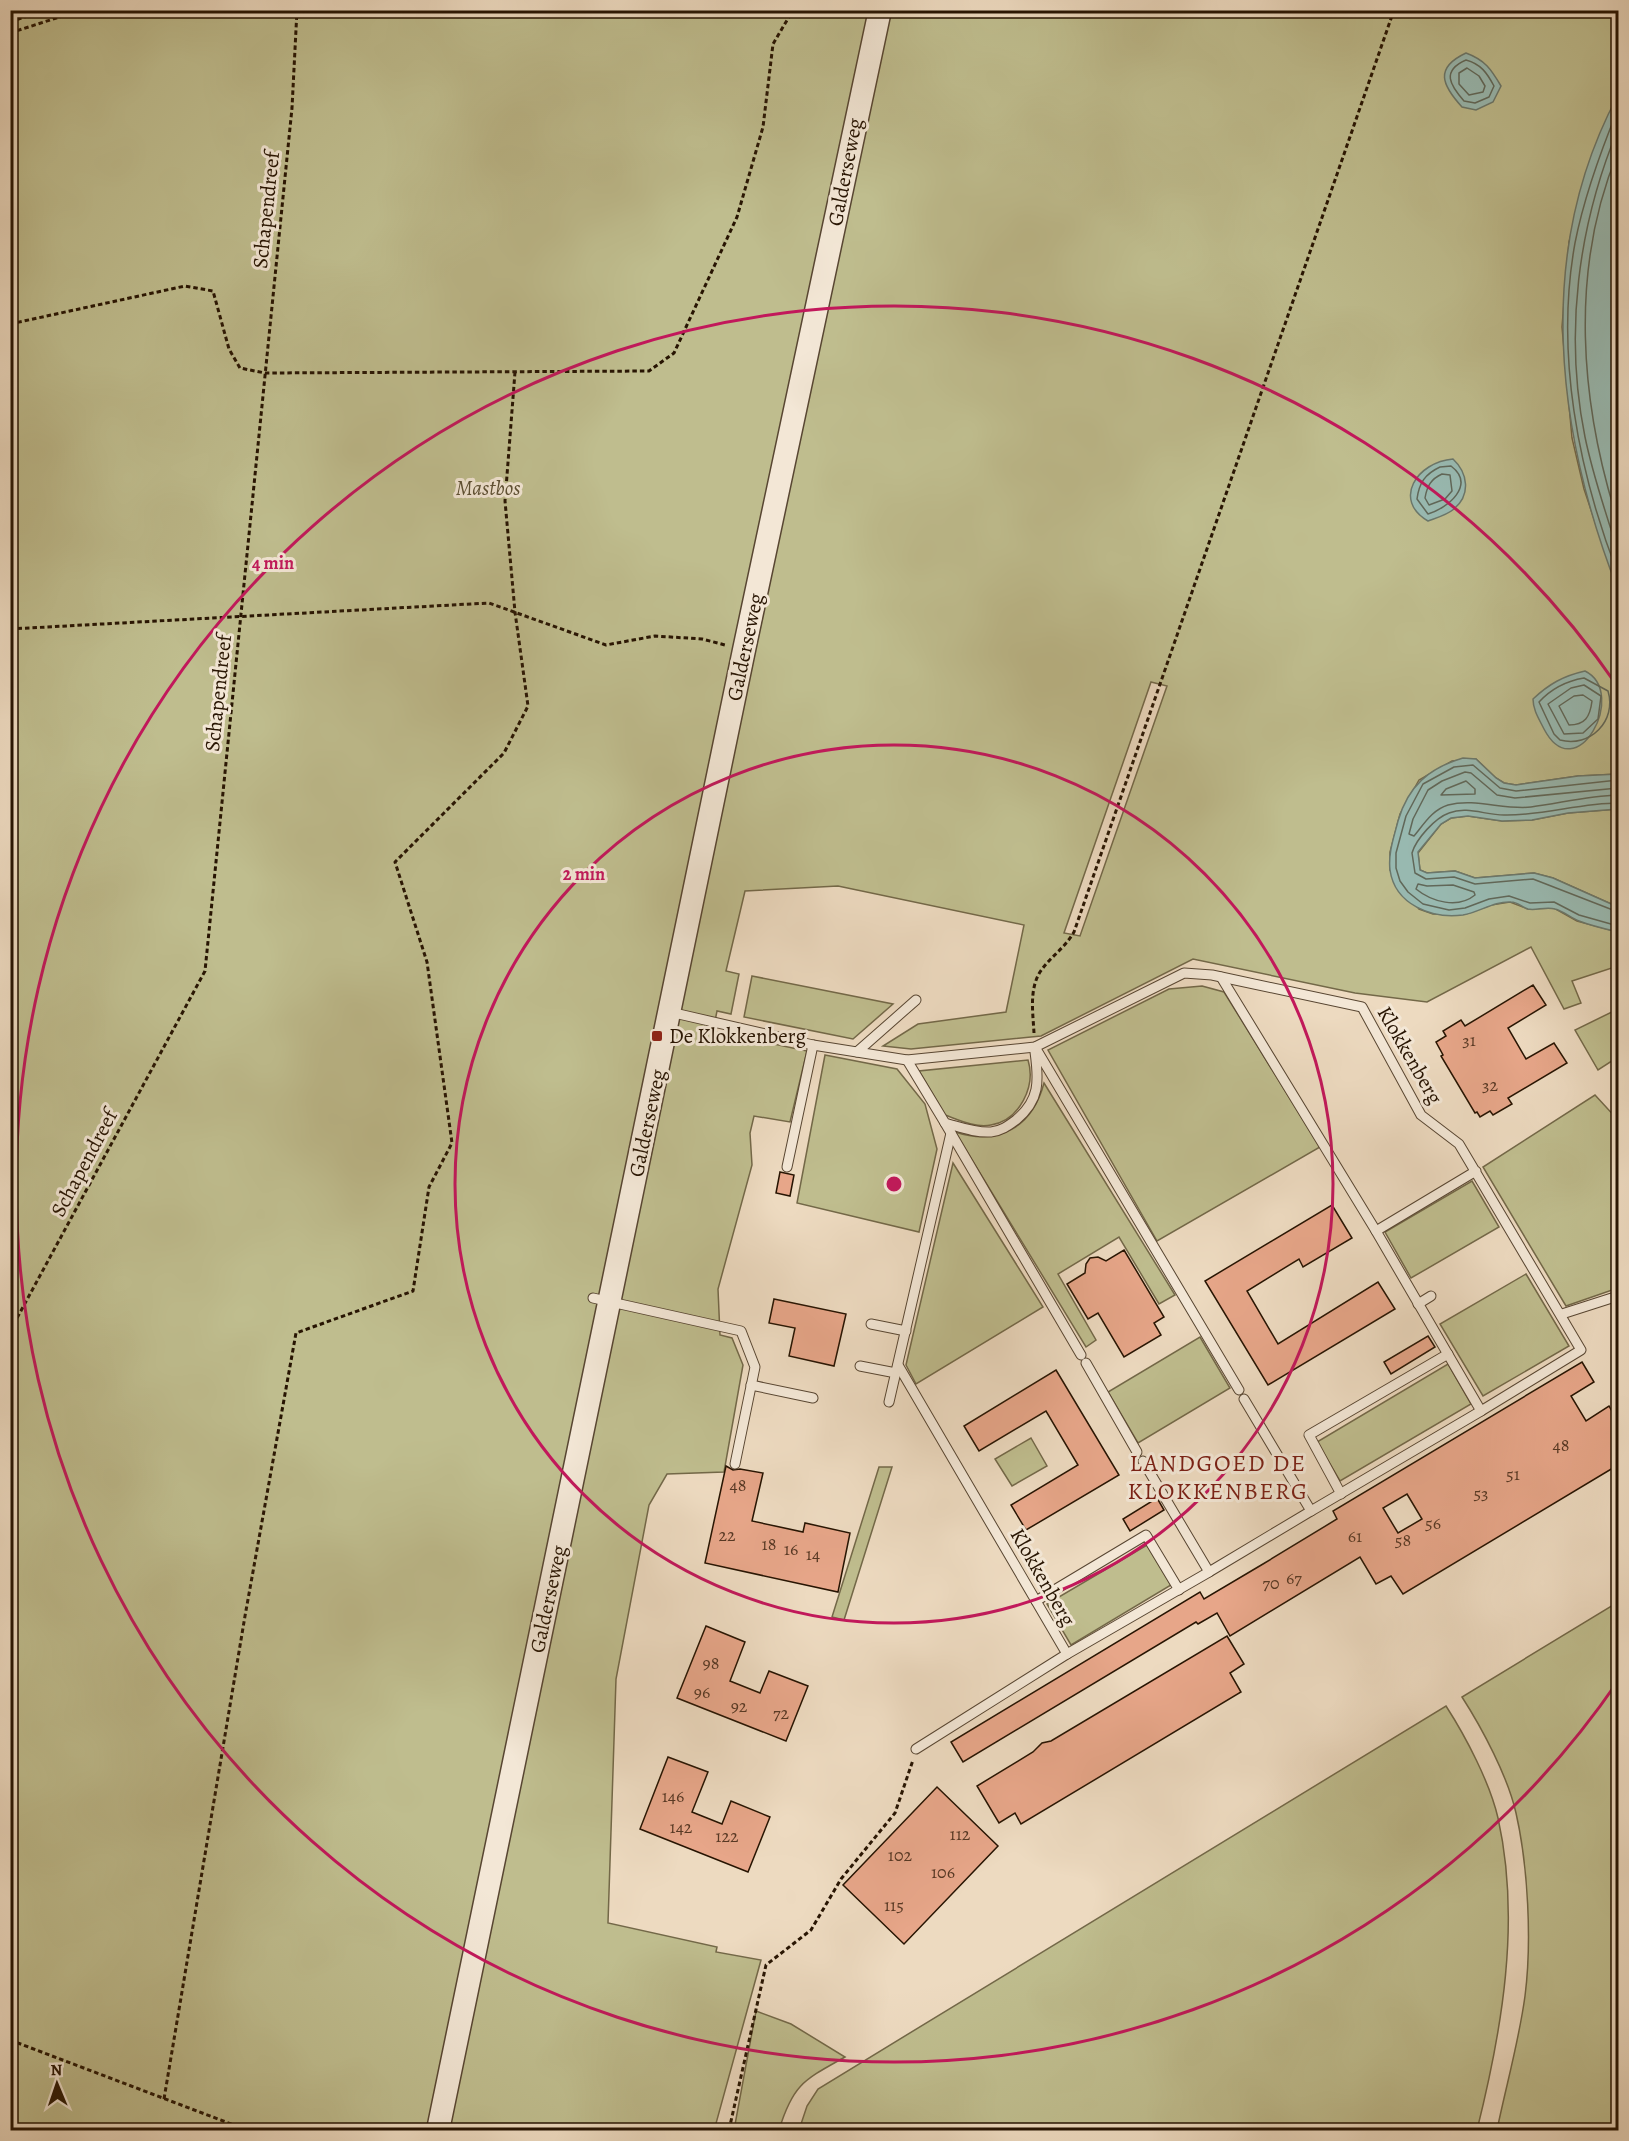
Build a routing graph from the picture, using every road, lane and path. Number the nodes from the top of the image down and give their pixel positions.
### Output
1 (45, 10) edge
2 (81, 10) edge
3 (297, 10) edge
4 (793, 10) edge
5 (880, 10) edge
6 (1395, 10) edge
7 (10, 22) edge
8 (10, 33) edge
9 (10, 324) edge
10 (515, 372) junction
11 (265, 373) junction
12 (514, 612) junction
13 (241, 616) junction
14 (10, 629) edge
15 (744, 650) junction
16 (1221, 977) junction
17 (916, 1000) dead end
18 (670, 1012) junction
19 (813, 1045) junction
20 (1035, 1047) junction
21 (857, 1052) junction
22 (907, 1060) junction
23 (945, 1123) junction
24 (951, 1133) junction
25 (787, 1167) dead end
26 (1476, 1171) junction
27 (1376, 1231) junction
28 (1431, 1296) dead end
29 (1618, 1296) edge
30 (601, 1300) junction
31 (1418, 1304) junction
32 (1562, 1314) junction
33 (871, 1324) dead end
34 (10, 1331) edge
35 (906, 1331) junction
36 (1448, 1354) junction
37 (860, 1366) dead end
38 (897, 1369) junction
39 (751, 1385) junction
40 (1239, 1390) dead end
41 (813, 1398) dead end
42 (1245, 1399) dead end
43 (889, 1402) dead end
44 (1481, 1411) junction
45 (1137, 1452) dead end
46 (1143, 1461) dead end
47 (735, 1464) dead end
48 (1341, 1494) junction
49 (1311, 1511) junction
50 (1209, 1572) junction
51 (1179, 1590) junction
52 (1036, 1601) junction
53 (1067, 1654) junction
54 (916, 1749) joint
55 (10, 2040) edge
56 (164, 2100) junction
57 (246, 2130) edge
58 (438, 2130) edge
59 (729, 2130) edge

1 - 7 path
2 - 8 path
3 - 11 path, Schapendreef
4 - 10 path
5 - 15 street, Galderseweg
6 - 20 path
9 - 11 path
10 - 11 path
10 - 12 path
11 - 13 path, Schapendreef
12 - 13 path
12 - 15 path
12 - 56 path
13 - 14 path
13 - 34 path, Schapendreef
15 - 18 street, Galderseweg
16 - 20 lane, Klokkenberg
16 - 26 lane, Klokkenberg
16 - 27 lane
17 - 21 lane
18 - 19 lane, Klokkenberg
18 - 30 street, Galderseweg
19 - 21 lane, Klokkenberg
19 - 25 lane
20 - 22 lane, Klokkenberg
20 - 23 lane
20 - 40 lane
21 - 22 lane, Klokkenberg
22 - 23 lane
23 - 24 lane
24 - 35 lane
24 - 45 lane
26 - 27 lane
26 - 32 lane, Klokkenberg
27 - 31 lane
28 - 31 lane
29 - 32 lane
30 - 39 lane
30 - 58 street, Galderseweg
31 - 36 lane
32 - 44 lane, Klokkenberg
33 - 35 lane
35 - 38 lane
36 - 44 lane
36 - 48 lane
37 - 38 lane
38 - 43 lane
38 - 52 lane, Klokkenberg
39 - 41 lane
39 - 47 lane
42 - 49 lane
44 - 48 lane, Klokkenberg
46 - 50 lane
48 - 49 lane, Klokkenberg
49 - 50 lane, Klokkenberg
50 - 51 lane, Klokkenberg
51 - 52 lane
51 - 53 lane, Klokkenberg
52 - 53 lane, Klokkenberg
53 - 54 lane, Klokkenberg
54 - 59 path
55 - 56 path
56 - 57 path

